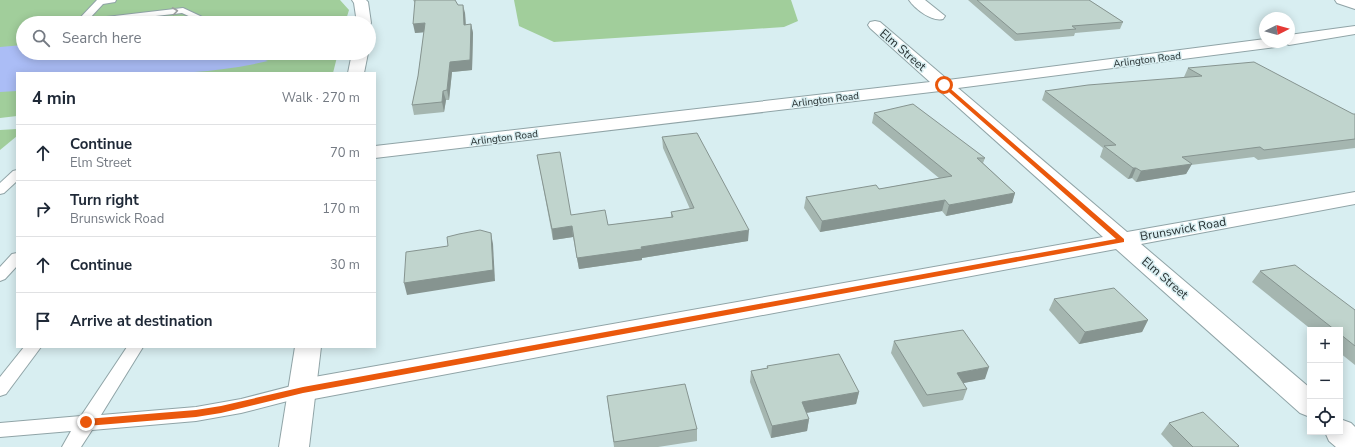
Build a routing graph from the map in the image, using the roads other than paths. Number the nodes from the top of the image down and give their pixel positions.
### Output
1 (112, 0) edge
2 (359, 0) edge
3 (916, 0) edge
4 (1342, 0) edge
5 (1355, 5) edge
6 (87, 16) edge
7 (132, 16) edge
8 (196, 16) edge
9 (363, 16) edge
10 (938, 16) dead end
11 (875, 25) dead end
12 (1355, 30) edge
13 (1295, 39) edge
14 (1259, 44) edge
15 (359, 60) edge
16 (356, 72) edge
17 (944, 85) junction
18 (376, 152) edge
19 (16, 175) edge
20 (0, 190) edge
21 (1355, 198) edge
22 (1121, 240) junction
23 (16, 258) edge
24 (0, 276) edge
25 (32, 348) edge
26 (134, 348) edge
27 (308, 348) edge
28 (0, 389) edge
29 (303, 390) junction
30 (1307, 402) edge
31 (86, 422) junction
32 (0, 430) edge
33 (1343, 435) edge
34 (1355, 445) edge
35 (71, 447) edge
36 (294, 447) edge

1 -> 6 lane
2 - 9 street
3 - 10 street
4 - 5 street
7 -> 8 lane
11 - 17 street, Elm Street
12 - 13 street
14 - 17 street, Arlington Road
15 - 16 street
17 - 18 street, Arlington Road
17 - 22 street, Elm Street
19 - 20 lane
21 - 22 street, Brunswick Road
22 - 29 street, Brunswick Road
22 - 30 street, Elm Street
23 - 24 lane
25 - 28 lane
26 - 31 lane
27 - 29 street
29 - 31 lane
29 - 36 street
31 - 32 lane
31 - 35 lane
33 - 34 street

